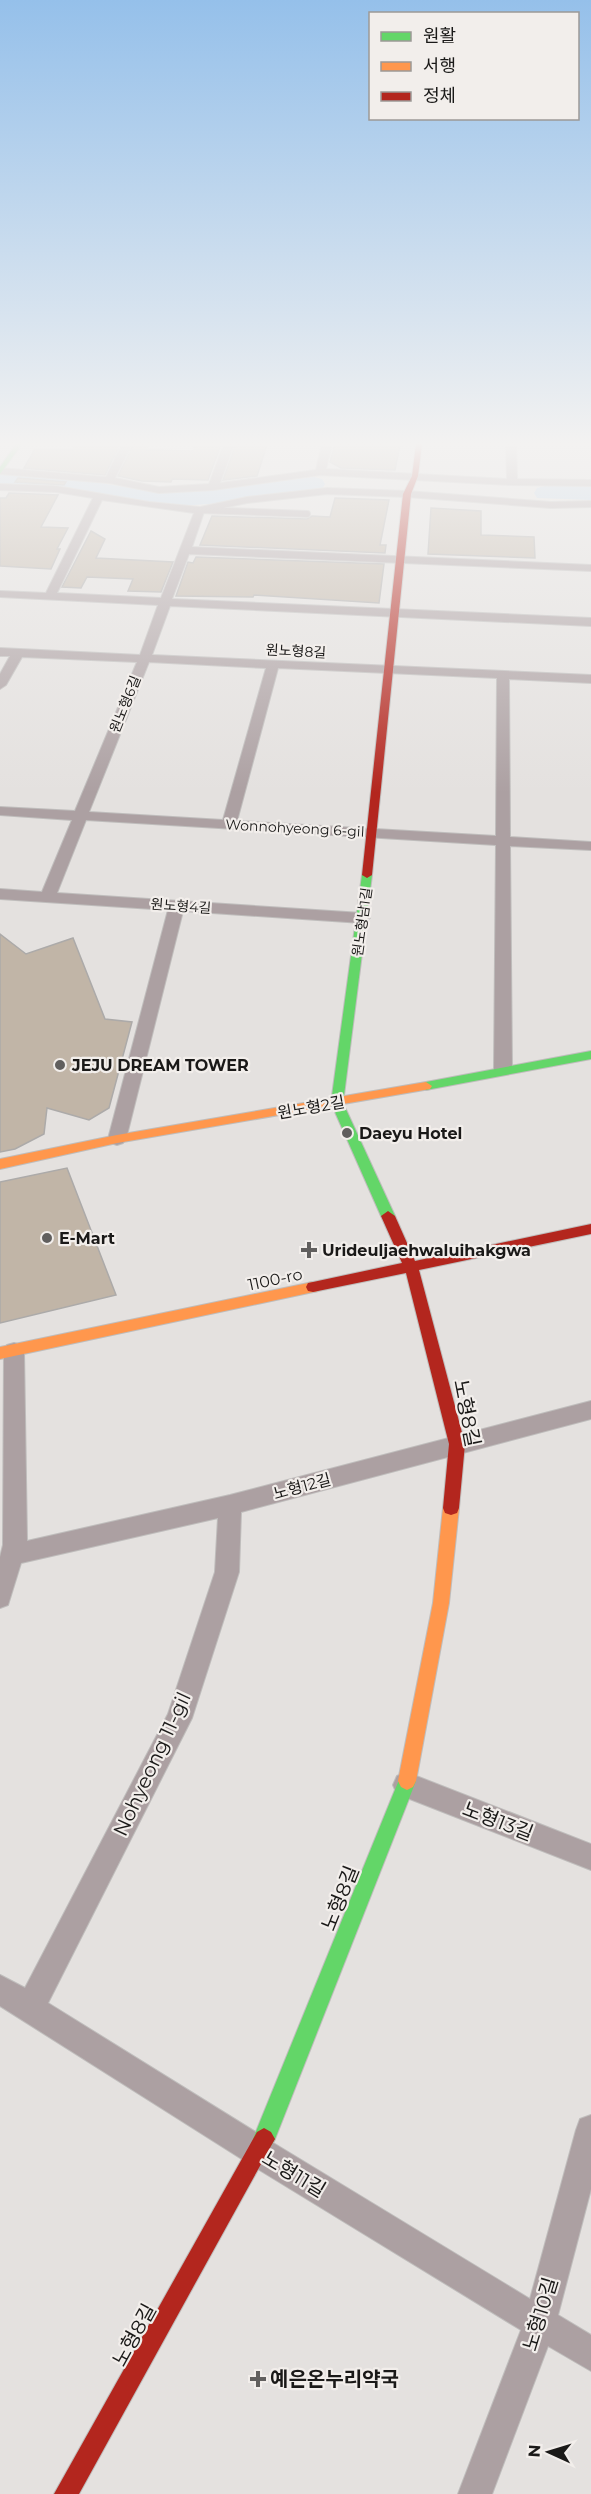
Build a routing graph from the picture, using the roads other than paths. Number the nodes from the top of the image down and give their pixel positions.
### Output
1 (67, 560) edge
2 (180, 560) edge
3 (400, 560) edge
4 (409, 560) edge
5 (591, 568) edge
6 (0, 594) edge
7 (50, 596) junction
8 (165, 602) junction
9 (393, 614) junction
10 (591, 622) edge
11 (0, 652) edge
12 (18, 653) junction
13 (144, 659) junction
14 (273, 665) junction
15 (388, 670) junction
16 (503, 675) junction
17 (591, 679) edge
18 (0, 685) edge
19 (0, 811) edge
20 (80, 815) junction
21 (229, 824) junction
22 (373, 833) junction
23 (503, 841) junction
24 (591, 846) edge
25 (0, 894) edge
26 (48, 896) junction
27 (177, 906) junction
28 (362, 918) junction
29 (591, 1055) edge
30 (503, 1070) junction
31 (337, 1103) junction
32 (117, 1139) junction
33 (0, 1164) edge
34 (591, 1229) edge
35 (411, 1267) junction
36 (7, 1352) edge
37 (591, 1410) edge
38 (457, 1444) junction
39 (230, 1505) junction
40 (12, 1555) junction
41 (0, 1597) edge
42 (406, 1785) junction
43 (591, 1857) edge
44 (0, 1989) edge
45 (30, 2008) junction
46 (591, 2130) edge
47 (259, 2152) junction
48 (540, 2323) junction
49 (591, 2355) edge
50 (66, 2494) edge
51 (475, 2494) edge

1 - 7 street
2 - 8 street, 원노형6길
3 - 9 street, 원노형남1길
4 - 5 street
6 - 7 street
7 - 8 street
8 - 9 street
8 - 13 street, 원노형6길
9 - 10 street
9 - 15 street, 원노형남1길
11 - 12 street, 원노형8길
12 - 13 street, 원노형8길
12 - 18 street
13 - 14 street, 원노형8길
13 - 20 street, 원노형6길
14 - 15 street, 원노형8길
14 - 21 street
15 - 16 street, 원노형8길
15 - 22 street, 원노형남1길
16 - 17 street, 원노형8길
16 - 23 street
19 - 20 street, Wonnohyeong 6-gil
20 - 21 street, Wonnohyeong 6-gil
20 - 26 street, 원노형6길
21 - 22 street, Wonnohyeong 6-gil
22 - 23 street, Wonnohyeong 6-gil
22 - 28 street, 원노형남1길
23 - 24 street, Wonnohyeong 6-gil
23 - 30 street
25 - 26 street, 원노형4길
26 - 27 street, 원노형4길
27 - 28 street, 원노형4길
27 - 32 street
28 - 31 street, 원노형남1길
29 - 30 street, 원노형2길
30 - 31 street, 원노형2길
31 - 32 street, 원노형2길
31 - 35 street
32 - 33 street, 원노형2길
34 - 35 street, 1100-ro
35 - 36 street, 1100-ro
35 - 38 street, 노형8길
36 - 40 street
37 - 38 street, 노형12길
38 - 39 street, 노형12길
38 - 42 street, 노형8길
39 - 40 street, 노형12길
39 - 45 street, Nohyeong 11-gil
40 - 41 street
42 - 43 street, 노형13길
42 - 47 street, 노형8길
44 - 45 street, 노형11길
45 - 47 street, 노형11길
46 - 48 street, 노형10길
47 - 48 street, 노형11길
47 - 50 street, 노형8길
48 - 49 street, 노형11길
48 - 51 street, 노형10길

